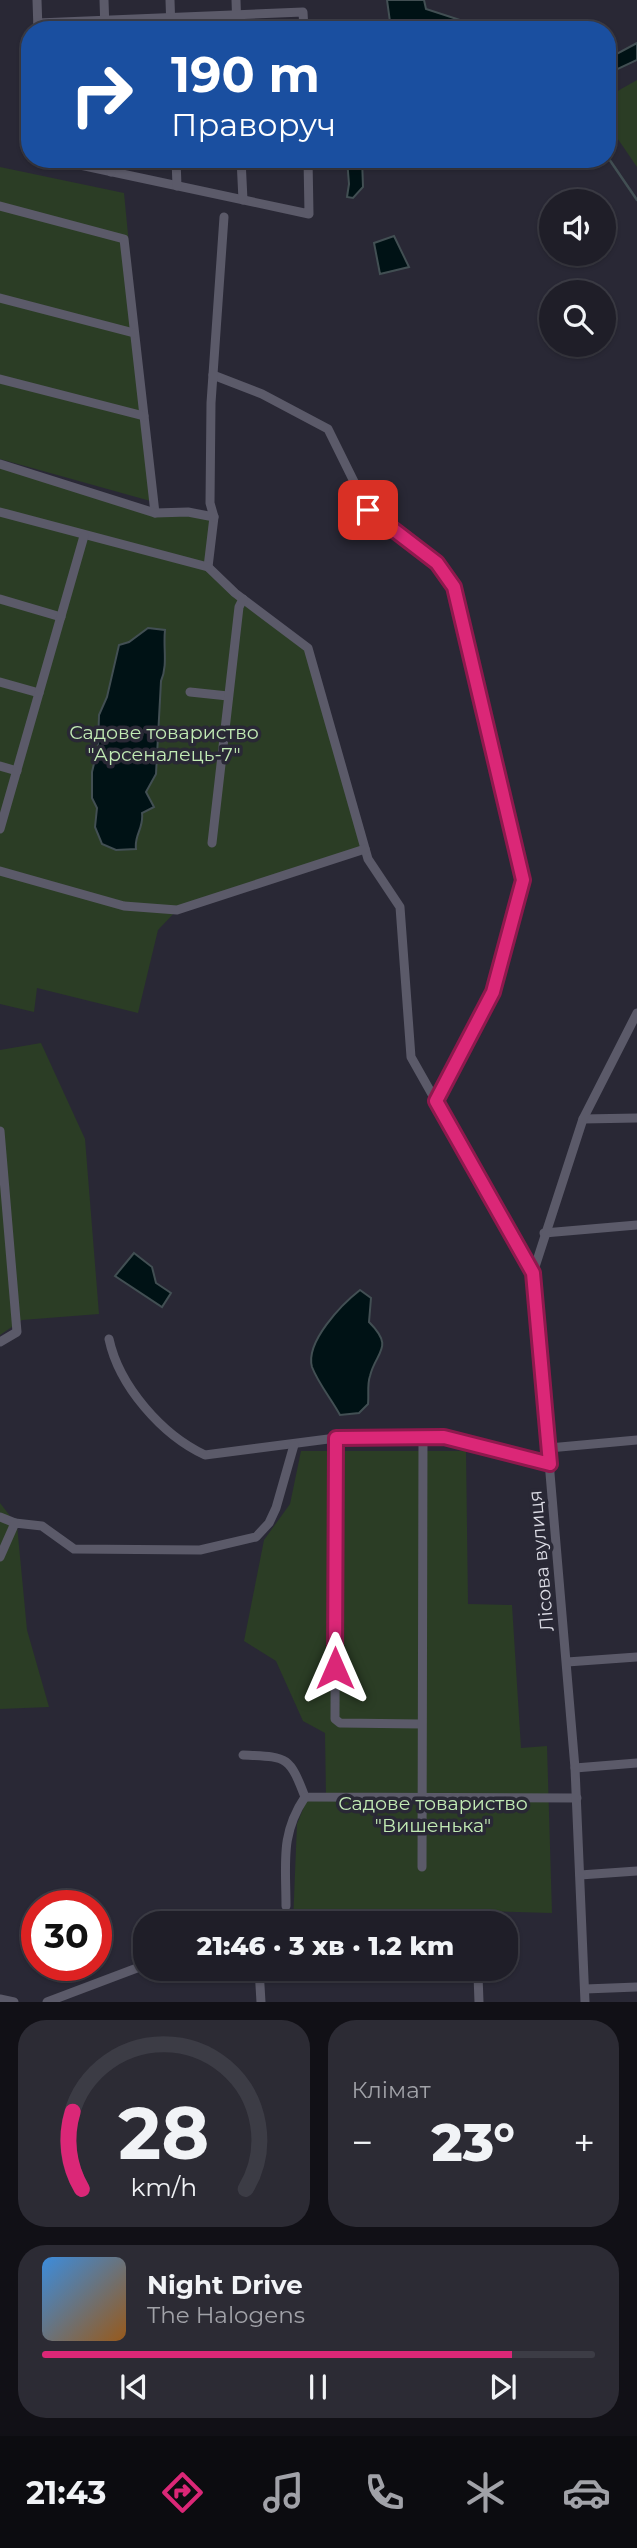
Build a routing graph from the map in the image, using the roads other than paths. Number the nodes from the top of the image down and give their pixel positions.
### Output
1 (37, 0) edge
2 (104, 0) edge
3 (170, 0) edge
4 (236, 0) edge
5 (236, 14) junction
6 (171, 17) junction
7 (38, 21) edge
8 (105, 21) edge
9 (138, 21) edge
10 (171, 21) edge
11 (236, 21) edge
12 (304, 21) edge
13 (93, 168) edge
14 (111, 168) edge
15 (176, 168) edge
16 (241, 168) edge
17 (307, 168) edge
18 (111, 172) junction
19 (177, 186) junction
20 (243, 200) junction
21 (0, 206) edge
22 (224, 217) dead end
23 (0, 298) edge
24 (134, 334) junction
25 (213, 375) junction
26 (0, 379) edge
27 (144, 416) junction
28 (0, 464) edge
29 (0, 512) edge
30 (155, 513) junction
31 (214, 516) junction
32 (84, 536) junction
33 (208, 567) junction
34 (0, 598) edge
35 (243, 599) junction
36 (61, 617) junction
37 (0, 682) edge
38 (190, 692) dead end
39 (39, 693) junction
40 (228, 696) junction
41 (0, 766) edge
42 (17, 771) junction
43 (0, 829) edge
44 (212, 843) dead end
45 (365, 849) junction
46 (0, 871) edge
47 (637, 1013) edge
48 (436, 1101) junction
49 (637, 1118) edge
50 (583, 1119) junction
51 (0, 1131) edge
52 (637, 1225) edge
53 (544, 1233) junction
54 (533, 1273) junction
55 (109, 1339) dead end
56 (0, 1342) edge
57 (423, 1436) junction
58 (336, 1438) junction
59 (637, 1440) edge
60 (294, 1445) junction
61 (550, 1448) junction
62 (550, 1464) junction
63 (0, 1517) edge
64 (15, 1522) junction
65 (0, 1557) edge
66 (637, 1657) edge
67 (567, 1662) junction
68 (421, 1724) junction
69 (243, 1755) dead end
70 (637, 1763) edge
71 (575, 1768) junction
72 (305, 1797) junction
73 (577, 1798) junction
74 (420, 1800) junction
75 (422, 1867) dead end
76 (637, 1871) edge
77 (580, 1875) junction
78 (286, 1906) dead end
79 (133, 1970) edge
80 (260, 1981) edge
81 (478, 1981) edge
82 (637, 1987) edge
83 (585, 1989) junction
84 (0, 1999) edge
85 (14, 2002) edge
86 (47, 2002) edge
87 (261, 2002) edge
88 (479, 2002) edge
89 (585, 2002) edge

1 - 7 street
2 - 8 street
3 - 6 street
4 - 5 street
5 - 6 street
5 - 11 street
5 - 12 street
6 - 9 street
6 - 10 street
13 - 18 street
14 - 18 street
15 - 19 street
16 - 20 street
17 - 20 street
18 - 19 street
19 - 20 street
21 - 24 street
22 - 25 street
23 - 24 street
24 - 27 street
25 - 31 street
25 - 48 street
26 - 27 street
27 - 30 street
28 - 30 street
29 - 32 street
30 - 31 street
31 - 33 street
32 - 33 street
32 - 36 street
33 - 35 street
34 - 36 street
35 - 40 street
35 - 45 street
36 - 39 street
37 - 39 street
38 - 40 street
39 - 42 street
40 - 44 street
41 - 42 street
42 - 43 street
45 - 46 street
45 - 48 street
47 - 50 street, Лісова вулиця
48 - 54 street
49 - 50 street
50 - 53 street, Лісова вулиця
51 - 56 street
52 - 53 street
53 - 54 street, Лісова вулиця
54 - 61 street, Лісова вулиця
55 - 60 street
57 - 58 street
57 - 62 street
57 - 68 street
58 - 60 street
58 - 68 street
59 - 61 street
60 - 64 street
61 - 62 street, Лісова вулиця
62 - 67 street, Лісова вулиця
63 - 64 street
64 - 65 street
66 - 67 street
67 - 71 street, Лісова вулиця
68 - 74 street
69 - 72 street
70 - 71 street
71 - 73 street, Лісова вулиця
72 - 74 street
72 - 78 street
73 - 74 street
73 - 77 street, Лісова вулиця
74 - 75 street
76 - 77 street
77 - 83 street, Лісова вулиця
79 - 86 street
80 - 87 street
81 - 88 street
82 - 83 street
83 - 89 street, Лісова вулиця
84 - 85 street

